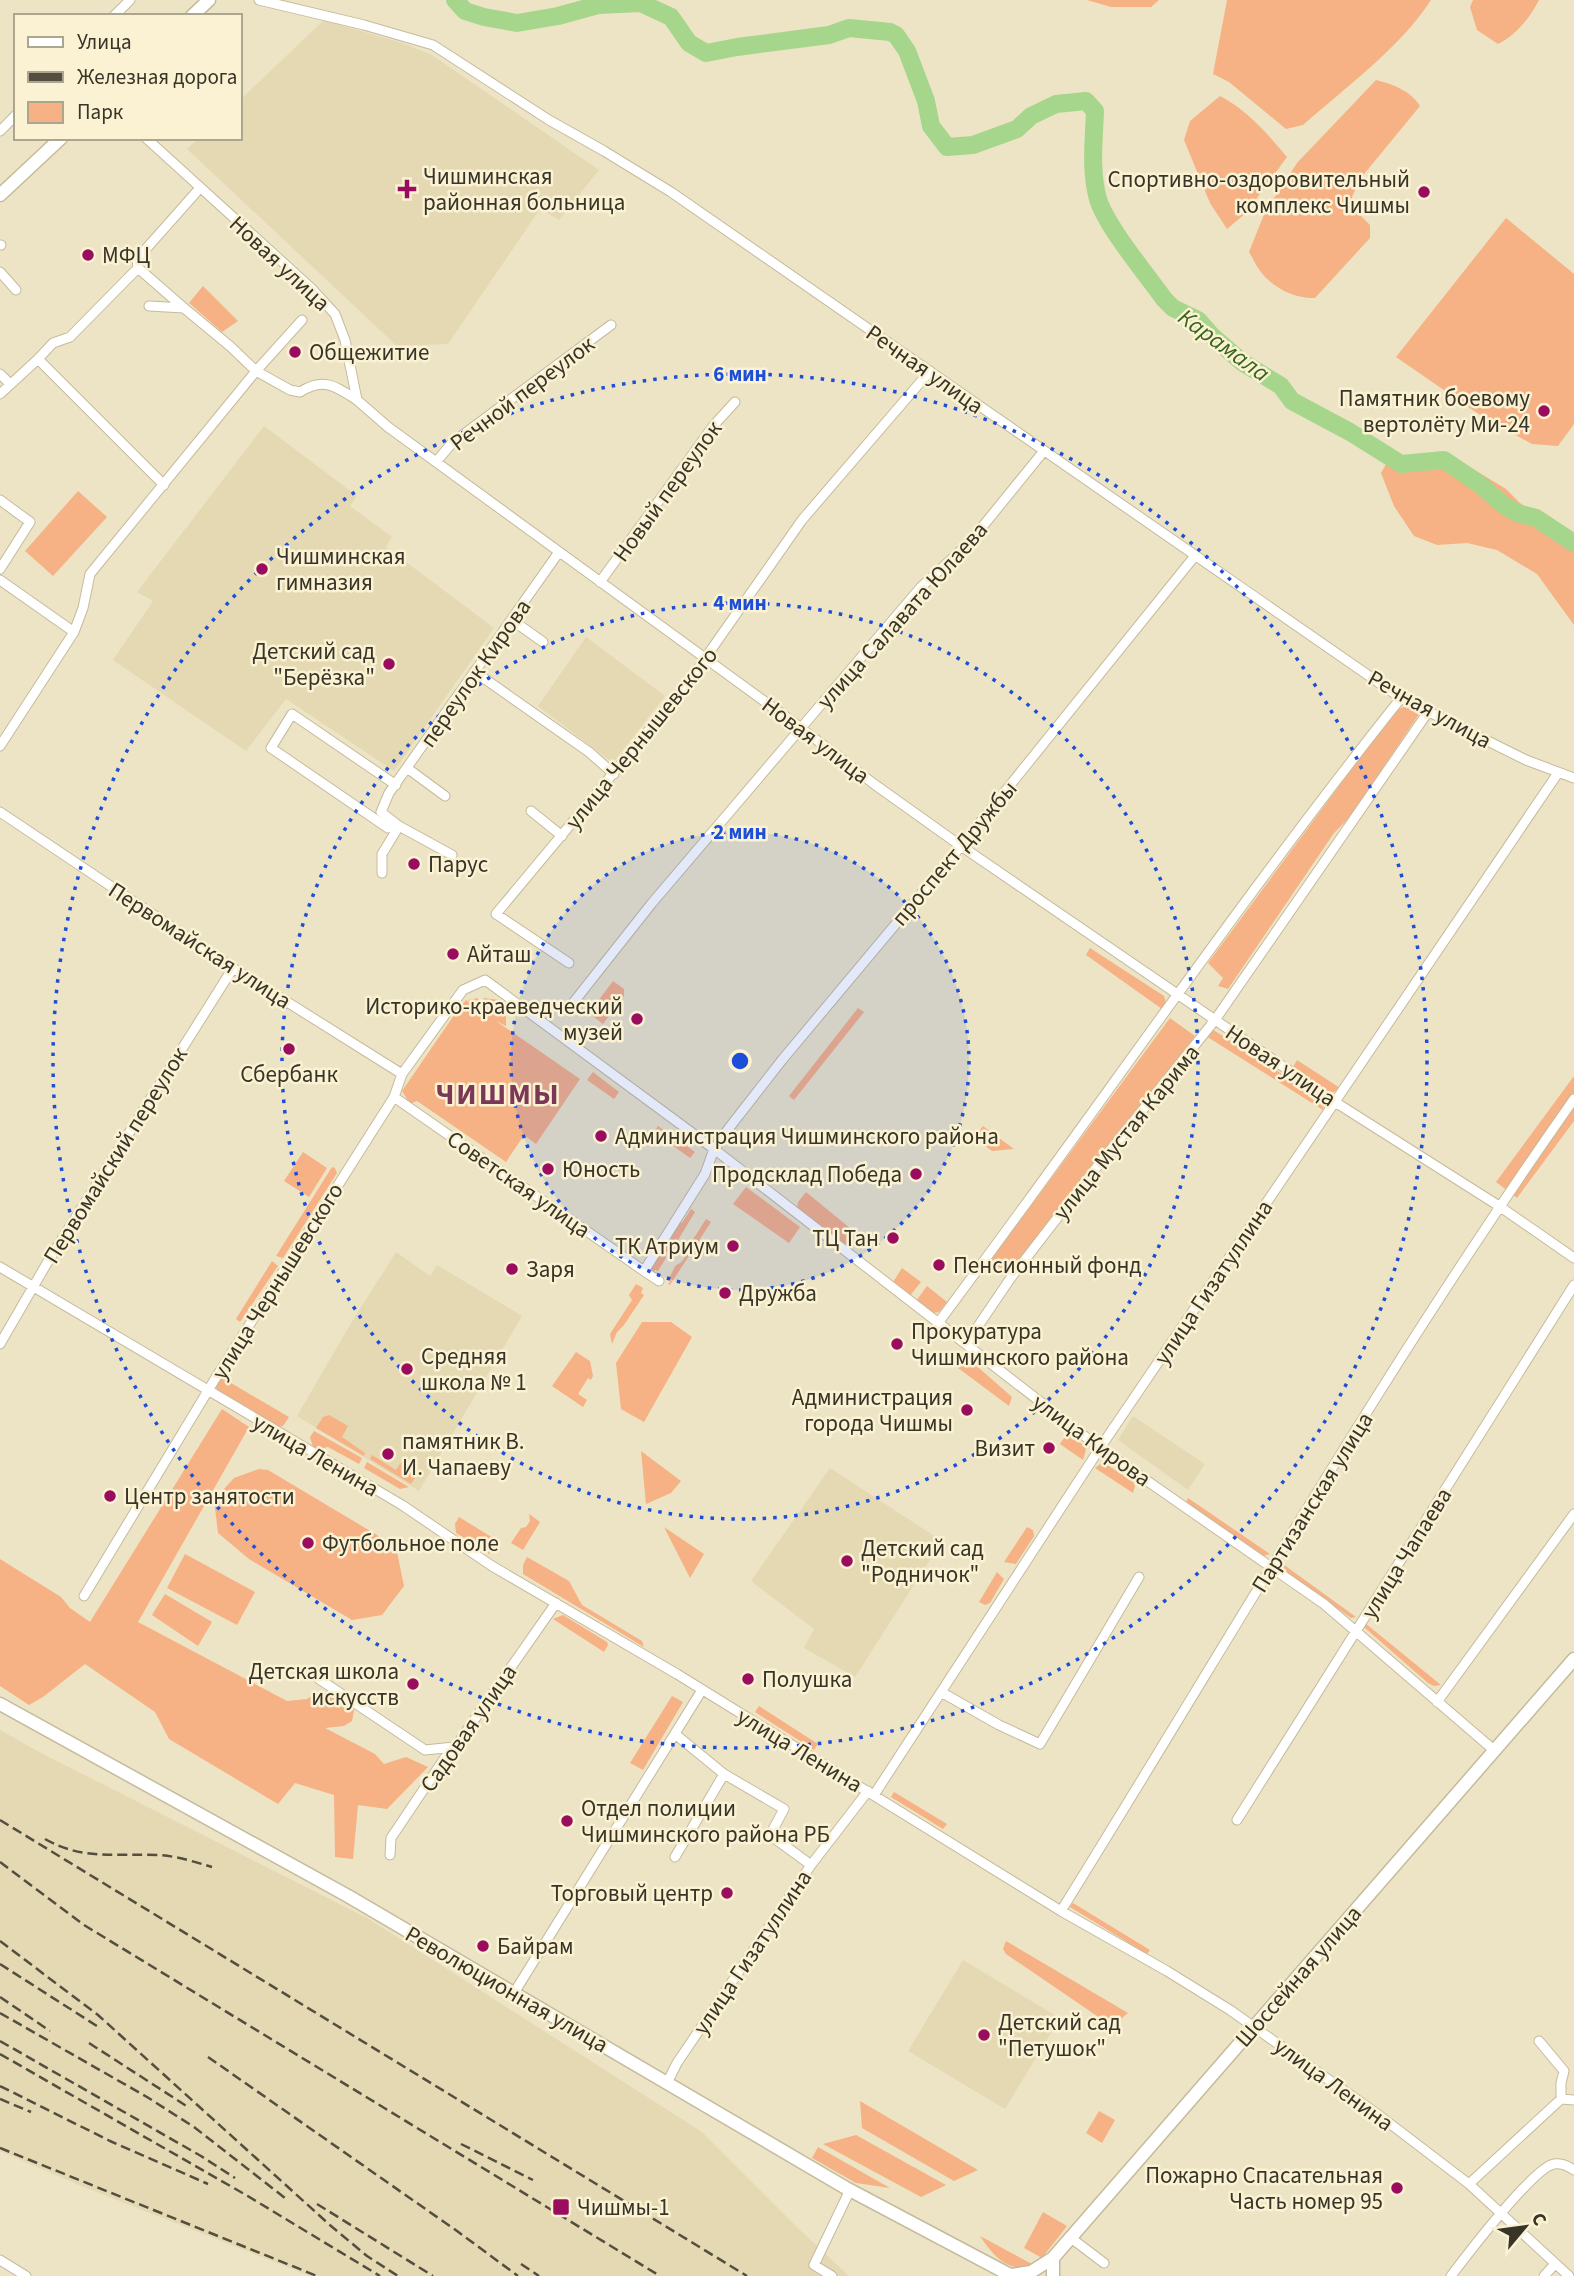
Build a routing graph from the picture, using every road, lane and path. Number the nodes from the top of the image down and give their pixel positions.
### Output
1 (130, 0) edge
2 (259, 0) edge
3 (116, 14) edge
4 (14, 117) edge
5 (0, 131) edge
6 (59, 140) edge
7 (148, 140) edge
8 (200, 188) junction
9 (0, 195) edge
10 (138, 268) junction
11 (0, 272) edge
12 (16, 290) dead end
13 (149, 306) dead end
14 (184, 308) junction
15 (302, 320) dead end
16 (611, 326) dead end
17 (38, 359) junction
18 (256, 371) junction
19 (930, 371) junction
20 (0, 374) edge
21 (10, 384) junction
22 (0, 394) edge
23 (357, 400) junction
24 (735, 402) dead end
25 (1043, 452) junction
26 (436, 462) junction
27 (164, 485) junction
28 (0, 500) edge
29 (559, 552) junction
30 (1194, 557) junction
31 (0, 569) edge
32 (0, 580) edge
33 (600, 582) junction
34 (512, 620) junction
35 (74, 632) junction
36 (542, 642) dead end
37 (705, 659) junction
38 (475, 672) junction
39 (1401, 698) junction
40 (1428, 712) junction
41 (801, 728) junction
42 (0, 746) edge
43 (407, 768) junction
44 (1558, 773) junction
45 (614, 774) junction
46 (1574, 778) edge
47 (396, 785) junction
48 (445, 796) dead end
49 (531, 811) dead end
50 (0, 812) edge
51 (396, 824) junction
52 (562, 836) junction
53 (961, 846) junction
54 (452, 855) dead end
55 (382, 873) dead end
56 (569, 963) dead end
57 (233, 968) junction
58 (485, 980) joint
59 (1178, 995) junction
60 (573, 1003) dead end
61 (1215, 1020) junction
62 (402, 1074) junction
63 (394, 1097) junction
64 (1574, 1099) edge
65 (1335, 1102) junction
66 (714, 1149) junction
67 (1499, 1206) junction
68 (1574, 1258) edge
69 (0, 1267) edge
70 (644, 1271) junction
71 (659, 1281) dead end
72 (1574, 1284) edge
73 (33, 1287) junction
74 (938, 1323) junction
75 (0, 1344) edge
76 (966, 1344) junction
77 (208, 1391) junction
78 (1100, 1448) junction
79 (1574, 1514) edge
80 (1270, 1566) junction
81 (1139, 1577) dead end
82 (84, 1596) dead end
83 (556, 1604) junction
84 (1356, 1632) junction
85 (1574, 1659) edge
86 (319, 1679) dead end
87 (702, 1690) junction
88 (941, 1692) junction
89 (1437, 1702) junction
90 (0, 1704) edge
91 (675, 1734) junction
92 (454, 1748) junction
93 (1494, 1751) junction
94 (724, 1774) junction
95 (871, 1793) junction
96 (1237, 1820) dead end
97 (390, 1855) dead end
98 (675, 1857) dead end
99 (811, 1865) junction
100 (1061, 1911) junction
101 (514, 1993) junction
102 (1253, 2026) junction
103 (1539, 2041) dead end
104 (667, 2082) junction
105 (1561, 2099) junction
106 (1574, 2100) edge
107 (1574, 2170) edge
108 (1469, 2184) junction
109 (850, 2190) junction
110 (1502, 2213) junction
111 (1071, 2238) junction
112 (1053, 2258) junction
113 (0, 2260) edge
114 (1104, 2263) dead end
115 (1555, 2264) junction
116 (26, 2276) edge
117 (832, 2276) edge
118 (1012, 2276) edge
119 (1053, 2276) edge
120 (1451, 2276) edge
121 (1544, 2276) edge
122 (1569, 2276) edge

1 - 3 street
2 - 19 street, Речная улица
4 - 5 street
6 - 9 main road
7 - 8 street, Новая улица
8 - 10 street
8 - 23 street, Новая улица
10 - 14 street
10 - 17 street
11 - 12 street
13 - 14 street
14 - 18 street
15 - 18 street
16 - 26 street, Речной переулок
17 - 21 street
17 - 27 street
18 - 23 street
18 - 27 street
19 - 25 street, Речная улица
19 - 37 street, улица Чернышевского
20 - 21 street
21 - 22 street
23 - 26 street, Новая улица
24 - 33 street, Новый переулок
25 - 30 street, Речная улица
25 - 41 street, улица Салавата Юлаева
26 - 29 street, Новая улица
27 - 35 street
28 - 31 street
29 - 33 street, Новая улица
29 - 34 street, переулок Кирова
30 - 39 street, Речная улица
30 - 53 street, проспект Дружбы
32 - 35 street
33 - 37 street, Новая улица
34 - 36 street
34 - 38 street, переулок Кирова
35 - 42 street
37 - 41 street, Новая улица
37 - 45 street, улица Чернышевского
38 - 43 street, переулок Кирова
38 - 45 street
39 - 40 street, Речная улица
39 - 59 street, улица Мустая Карима
40 - 44 street, Речная улица
40 - 61 street, улица Мустая Карима
41 - 53 street, Новая улица
41 - 60 street, улица Салавата Юлаева
43 - 47 street, переулок Кирова
43 - 48 street
44 - 46 street, Речная улица
44 - 65 street, улица Гизатуллина
45 - 52 street, улица Чернышевского
47 - 51 street, переулок Кирова
47 - 51 street
49 - 52 street
50 - 57 street, Первомайская улица
51 - 54 street
51 - 55 street
52 - 56 street, улица Чернышевского
53 - 59 street, Новая улица
53 - 66 street, проспект Дружбы
57 - 62 street, Первомайская улица
57 - 73 street, Первомайский переулок
58 - 62 street, улица Чернышевского
58 - 66 street, улица Кирова
59 - 61 street, Новая улица
59 - 74 street, улица Мустая Карима
61 - 65 street, Новая улица
61 - 76 street, улица Мустая Карима
62 - 63 street, улица Чернышевского
63 - 70 street, Советская улица
63 - 77 street, улица Чернышевского
64 - 67 street, Партизанская улица
65 - 67 street, Новая улица
65 - 78 street, улица Гизатуллина
66 - 70 street, проспект Дружбы
66 - 74 street, улица Кирова
67 - 68 street, Новая улица
67 - 80 street, Партизанская улица
69 - 73 street, улица Ленина
70 - 71 street, Советская улица
72 - 84 street, улица Чапаева
73 - 75 street, Первомайский переулок
73 - 77 street, улица Ленина
74 - 76 street, улица Кирова
76 - 78 street, улица Кирова
77 - 82 street, улица Чернышевского
77 - 83 street, улица Ленина
78 - 80 street, улица Кирова
78 - 88 street, улица Гизатуллина
79 - 89 street
80 - 84 street, улица Кирова
80 - 100 street, Партизанская улица
81 - 88 street
83 - 87 street, улица Ленина
83 - 92 street, Садовая улица
84 - 89 street, улица Кирова
84 - 96 street, улица Чапаева
85 - 93 main road, Шоссейная улица
86 - 92 street
87 - 91 street
87 - 95 street, улица Ленина
88 - 95 street, улица Гизатуллина
89 - 93 street, улица Кирова
90 - 101 main road, Революционная улица
91 - 94 street
91 - 101 street
92 - 97 street, Садовая улица
93 - 102 main road, Шоссейная улица
94 - 98 street
94 - 99 street
95 - 99 street, улица Гизатуллина
95 - 100 street, улица Ленина
99 - 104 street, улица Гизатуллина
100 - 102 street, улица Ленина
101 - 104 main road, Революционная улица
102 - 108 street, улица Ленина
102 - 111 main road, Шоссейная улица
103 - 105 street
104 - 109 main road, Революционная улица
105 - 106 street
105 - 108 street
107 - 110 street
108 - 110 street, улица Ленина
109 - 117 street
109 - 118 main road, Революционная улица
110 - 115 street, улица Ленина
110 - 120 street
111 - 112 main road, Шоссейная улица
111 - 114 street
112 - 118 main road, Шоссейная улица
112 - 119 main road
113 - 116 street
115 - 121 street
115 - 122 street, улица Ленина

